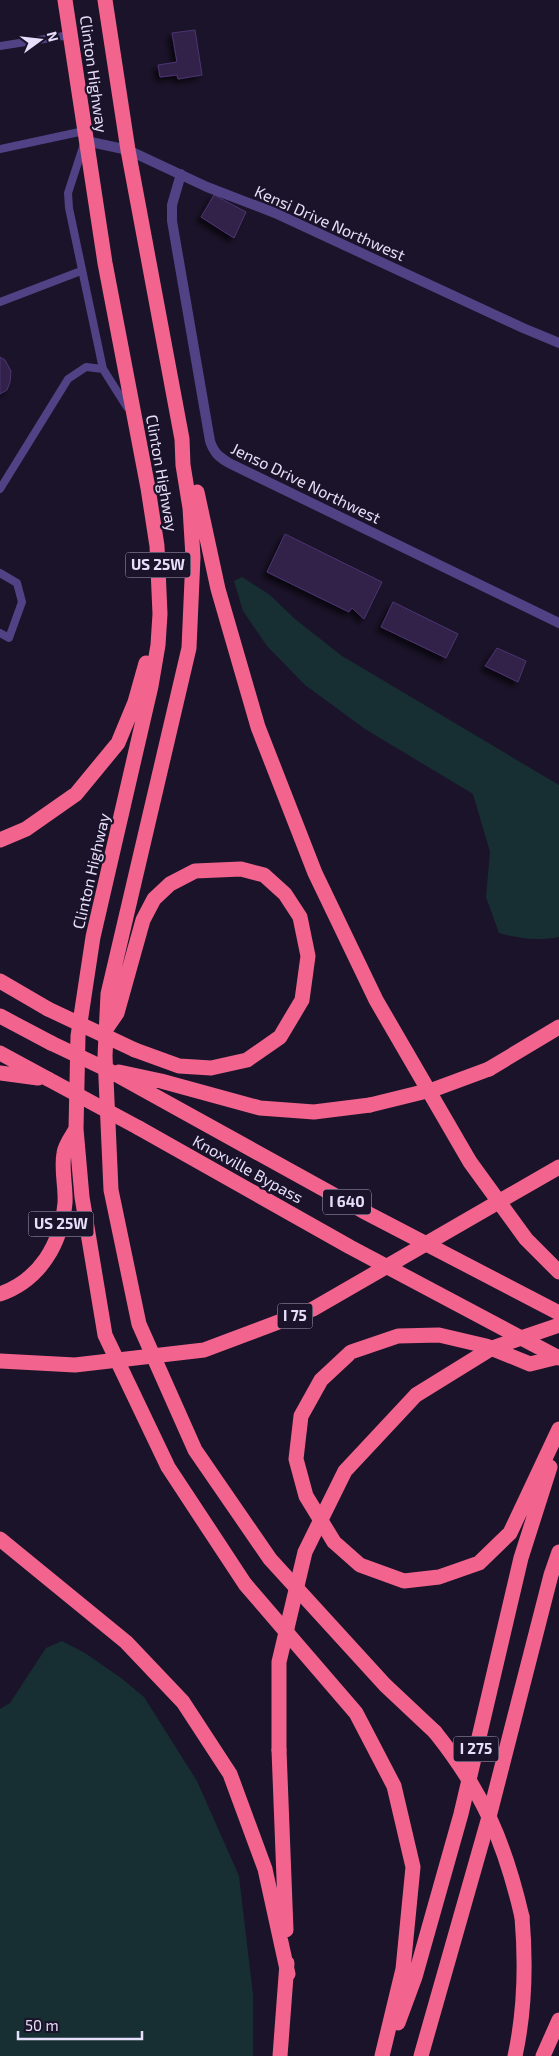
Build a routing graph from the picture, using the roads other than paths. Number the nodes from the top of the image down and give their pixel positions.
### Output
1 (65, 0) edge
2 (105, 0) edge
3 (70, 35) junction
4 (0, 46) edge
5 (85, 136) junction
6 (0, 149) edge
7 (128, 150) junction
8 (181, 174) junction
9 (81, 271) junction
10 (0, 302) edge
11 (559, 343) edge
12 (103, 369) junction
13 (138, 432) junction
14 (182, 439) junction
15 (0, 489) edge
16 (0, 573) edge
17 (559, 623) edge
18 (0, 633) edge
19 (158, 645) junction
20 (0, 840) edge
21 (0, 982) edge
22 (0, 1016) edge
23 (559, 1026) edge
24 (105, 1030) junction
25 (0, 1054) edge
26 (0, 1074) edge
27 (48, 1079) junction
28 (137, 1082) junction
29 (76, 1129) junction
30 (559, 1167) edge
31 (559, 1272) edge
32 (0, 1294) edge
33 (559, 1313) edge
34 (559, 1325) edge
35 (558, 1357) edge
36 (0, 1361) edge
37 (559, 1429) edge
38 (559, 1439) edge
39 (0, 1539) edge
40 (559, 1552) edge
41 (288, 1974) junction
42 (559, 2020) edge
43 (280, 2056) edge
44 (383, 2056) edge
45 (422, 2056) edge
46 (515, 2056) edge
47 (543, 2056) edge

1 - 3 highway, Clinton Highway / US 25W
2 - 7 highway, Clinton Highway / US 25W
3 - 4 lane
3 - 5 highway, Clinton Highway / US 25W
5 - 6 lane
5 - 7 street, Kensi Drive Northwest
5 - 9 lane
5 - 13 highway, Clinton Highway / US 25W
7 - 8 street, Kensi Drive Northwest
7 - 14 highway, Clinton Highway / US 25W
8 - 11 street, Kensi Drive Northwest
8 - 17 street, Jenso Drive Northwest
9 - 10 lane
9 - 12 lane
12 - 13 lane
12 - 15 lane
13 - 19 highway, Clinton Highway / US 25W
14 - 24 highway
14 - 31 highway, US 25W
16 - 18 lane
19 - 20 highway
19 - 29 highway, Clinton Highway / US 25W
21 - 24 highway, bridge
22 - 28 highway, Knoxville Bypass / I 640, bridge
23 - 28 highway, bridge
24 - 46 highway, bridge
25 - 27 highway, Knoxville Bypass / I 640
26 - 27 highway
27 - 35 highway, Knoxville Bypass / I 640, bridge
28 - 33 highway, Knoxville Bypass / I 640
29 - 32 highway, US 25W
29 - 44 highway, Clinton Highway
30 - 36 highway, I 75, bridge
34 - 41 highway, bridge
35 - 37 highway
38 - 44 highway, I 275
39 - 41 highway
40 - 45 highway, I 275
41 - 43 highway
42 - 47 highway

